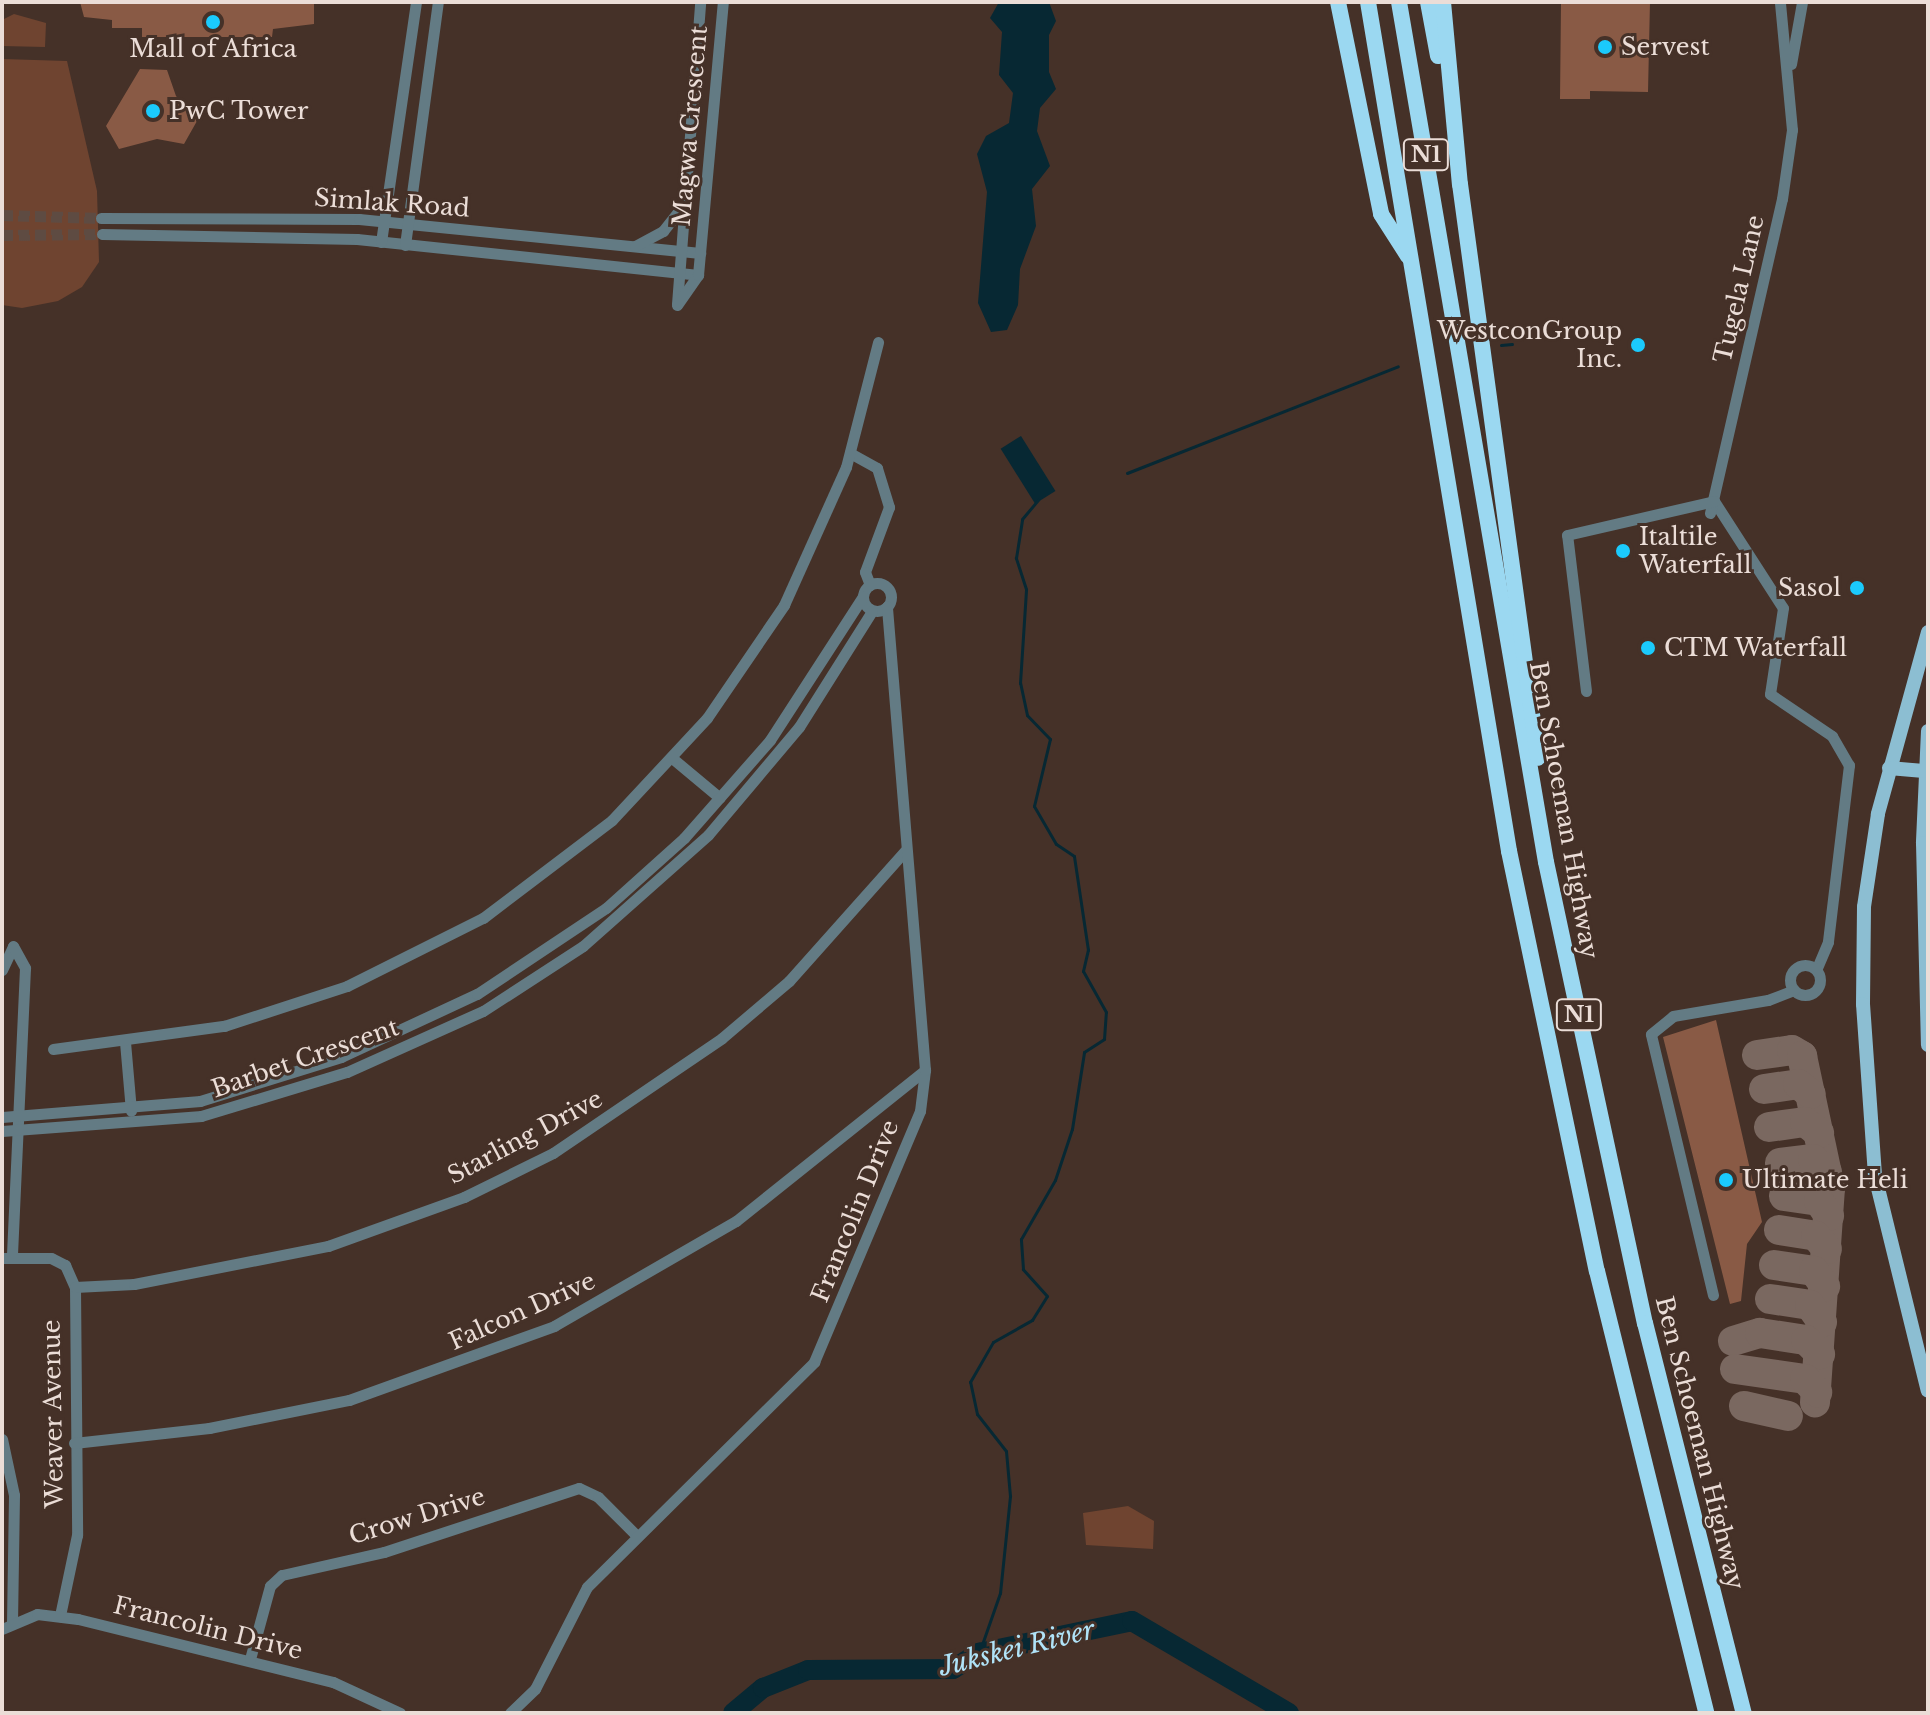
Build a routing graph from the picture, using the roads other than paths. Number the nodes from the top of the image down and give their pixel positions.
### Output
1 (416, 2) edge
2 (438, 2) edge
3 (700, 2) edge
4 (723, 2) edge
5 (1338, 2) edge
6 (1368, 2) edge
7 (1399, 2) edge
8 (1428, 2) edge
9 (1443, 2) edge
10 (1780, 2) edge
11 (1802, 2) edge
12 (1790, 72) junction
13 (1460, 184) junction
14 (684, 204) junction
15 (101, 218) tunnel mouth
16 (383, 223) junction
17 (406, 224) junction
18 (102, 234) tunnel mouth
19 (381, 242) junction
20 (405, 245) junction
21 (634, 247) junction
22 (679, 251) junction
23 (700, 253) junction
24 (1409, 257) junction
25 (677, 274) junction
26 (698, 275) junction
27 (878, 342) dead end
28 (850, 453) junction
29 (1712, 507) junction
30 (870, 585) junction
31 (863, 596) junction
32 (887, 607) junction
33 (872, 611) junction
34 (1928, 632) edge
35 (1586, 691) dead end
36 (1928, 731) edge
37 (672, 758) junction
38 (1889, 768) junction
39 (1924, 771) junction
40 (720, 798) junction
41 (696, 824) junction
42 (708, 835) junction
43 (905, 851) junction
44 (1546, 862) junction
45 (575, 931) junction
46 (583, 946) junction
47 (2, 970) edge
48 (1816, 970) junction
49 (1794, 990) junction
50 (477, 994) junction
51 (483, 1011) junction
52 (125, 1042) junction
53 (1928, 1045) edge
54 (53, 1049) dead end
55 (341, 1057) junction
56 (925, 1070) junction
57 (347, 1072) junction
58 (200, 1101) junction
59 (131, 1111) junction
60 (19, 1116) junction
61 (201, 1116) junction
62 (2, 1117) edge
63 (2, 1131) edge
64 (18, 1132) junction
65 (7, 1257) edge
66 (75, 1287) junction
67 (1713, 1295) dead end
68 (1928, 1391) edge
69 (3, 1443) edge
70 (74, 1443) junction
71 (637, 1536) junction
72 (60, 1616) junction
73 (7, 1625) edge
74 (250, 1659) junction
75 (400, 1713) edge
76 (510, 1713) edge
77 (1706, 1713) edge
78 (1744, 1713) edge

1 - 16 street
2 - 17 street
3 - 14 street, Magwa Crescent
4 - 23 street, Magwa Crescent
5 - 24 highway
6 - 24 highway, N1
7 - 44 highway, Ben Schoeman Highway / N1
8 - 13 highway
9 - 13 highway
10 - 12 street, Tugela Lane
11 - 12 street, Tugela Lane
12 - 29 street, Tugela Lane
13 - 44 highway
14 - 21 street
14 - 22 street, Magwa Crescent
15 - 16 street, Simlak Road
16 - 17 street, Simlak Road
16 - 19 street
17 - 20 street
17 - 21 street, Simlak Road
18 - 19 street, Simlak Road
19 - 20 street, Simlak Road
20 - 25 street, Simlak Road
21 - 22 street, Simlak Road
22 - 23 street, Simlak Road
22 - 25 street, Magwa Crescent
23 - 26 street, Magwa Crescent
24 - 77 highway, N1
25 - 26 street, Simlak Road
25 - 26 street
27 - 28 street
28 - 30 street
28 - 37 street
29 - 35 street
29 - 48 street
30 - 31 street, Barbet Crescent
30 - 32 street
31 - 33 street
31 - 40 street, Barbet Crescent
32 - 33 street
32 - 43 street, Francolin Drive
33 - 42 street, Barbet Crescent
34 - 38 main road
36 - 39 main road
37 - 40 street
37 - 52 street
38 - 39 main road
38 - 68 main road
39 - 53 main road
40 - 41 street, Barbet Crescent
41 - 42 street
41 - 45 street, Barbet Crescent
42 - 46 street, Barbet Crescent
43 - 56 street, Francolin Drive
43 - 66 street, Starling Drive
44 - 78 highway, Ben Schoeman Highway / N1
45 - 46 street
45 - 50 street, Barbet Crescent
46 - 51 street, Barbet Crescent
47 - 60 street, Weaver Avenue
48 - 49 street
48 - 49 street
49 - 67 street
50 - 51 street
50 - 55 street, Barbet Crescent
51 - 57 street, Barbet Crescent
52 - 54 street
52 - 59 street
55 - 57 street
55 - 58 street, Barbet Crescent
56 - 70 street, Falcon Drive
56 - 71 street, Francolin Drive
57 - 61 street, Barbet Crescent
58 - 59 street, Barbet Crescent
58 - 61 street
59 - 60 street, Barbet Crescent
60 - 62 street, Barbet Crescent
60 - 64 street, Weaver Avenue
61 - 64 street, Barbet Crescent
63 - 64 street, Barbet Crescent
64 - 65 street, Weaver Avenue
65 - 66 street, Weaver Avenue
66 - 70 street, Weaver Avenue
69 - 73 street, Weaver Avenue
70 - 72 street, Weaver Avenue
71 - 74 street, Crow Drive
71 - 76 street, Francolin Drive
72 - 73 street, Francolin Drive
72 - 74 street, Francolin Drive
74 - 75 street, Francolin Drive

